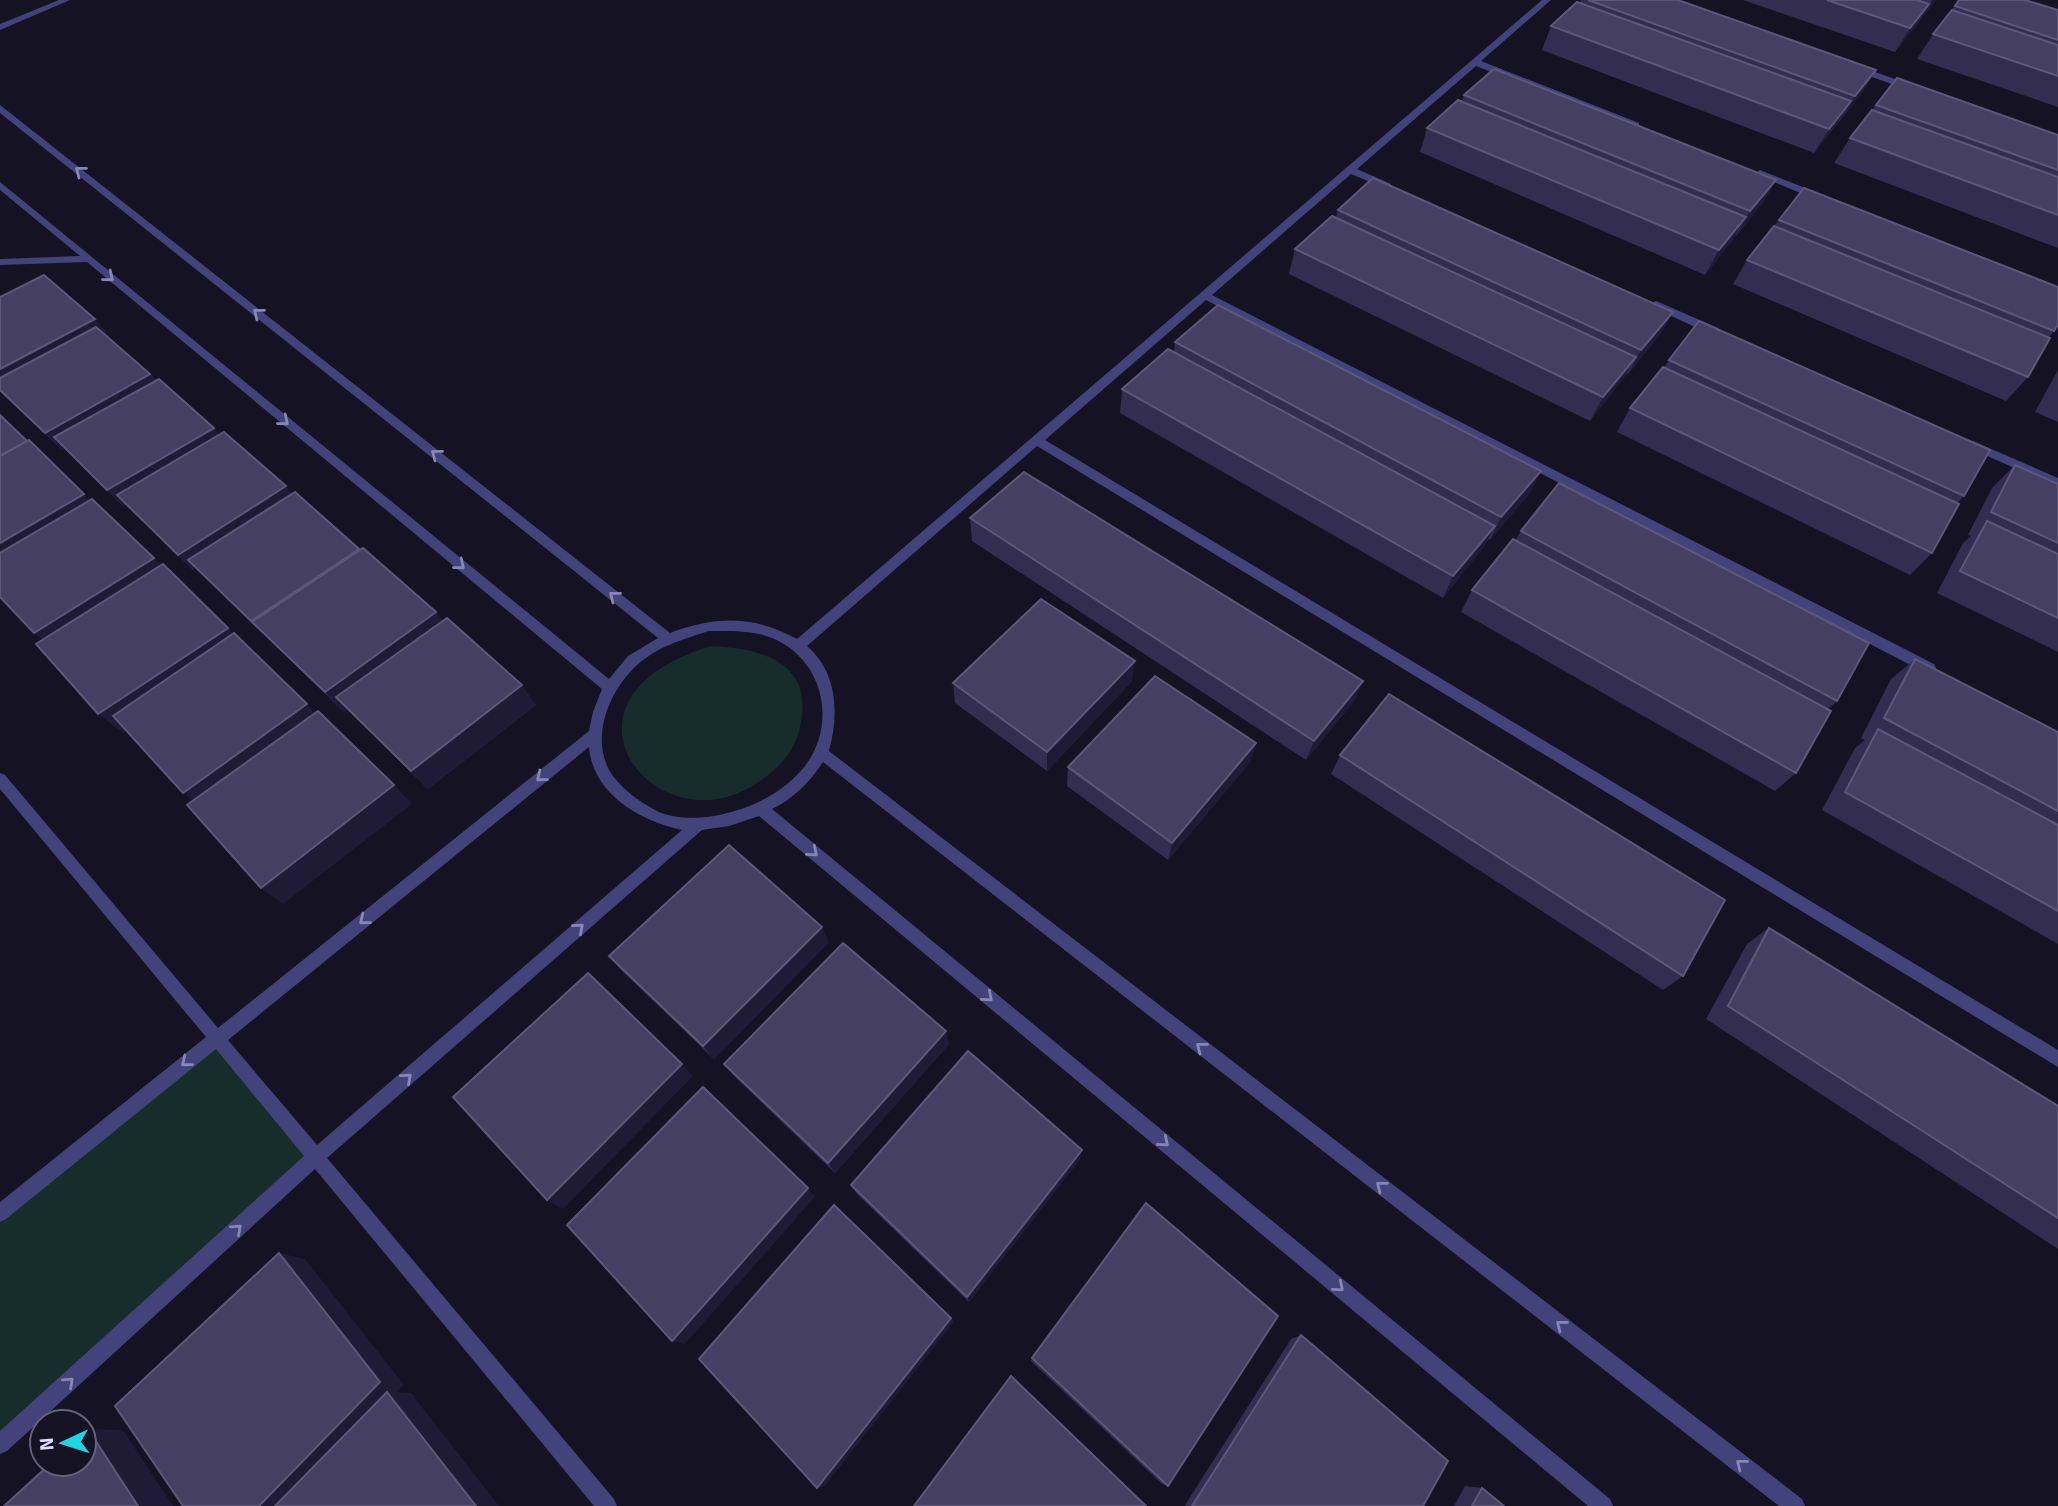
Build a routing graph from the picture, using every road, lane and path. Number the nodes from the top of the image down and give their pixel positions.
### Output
1 (66, 0) edge
2 (1547, 0) edge
3 (0, 27) edge
4 (1475, 62) junction
5 (1848, 65) edge
6 (1927, 93) edge
7 (0, 108) edge
8 (1644, 128) edge
9 (1747, 169) edge
10 (1350, 170) junction
11 (0, 185) edge
12 (1401, 192) edge
13 (1825, 199) edge
14 (87, 258) junction
15 (0, 262) edge
16 (1204, 295) junction
17 (1641, 298) edge
18 (1729, 337) edge
19 (1957, 438) edge
20 (1036, 440) junction
21 (2058, 483) edge
22 (667, 638) junction
23 (798, 646) junction
24 (1947, 677) edge
25 (609, 687) junction
26 (594, 735) junction
27 (821, 753) junction
28 (0, 779) edge
29 (761, 809) junction
30 (699, 824) junction
31 (217, 1038) junction
32 (2058, 1059) edge
33 (316, 1157) junction
34 (0, 1213) edge
35 (0, 1444) edge
36 (607, 1506) edge
37 (1603, 1506) edge
38 (1796, 1506) edge

1 - 3 street
2 - 4 street
4 - 8 street
4 - 10 street
5 - 6 street
22 -> 7 street
9 - 13 street
10 - 12 street
10 - 16 street
11 - 14 street
14 - 15 street
14 -> 25 street
16 - 20 street
16 - 24 street
17 - 18 street
19 - 21 street
20 - 23 street
20 - 32 street
22 - 23 street
22 - 25 street
23 - 27 street
25 - 26 street
26 - 30 street
26 -> 31 street
27 - 29 street
38 -> 27 street
28 - 31 street
29 - 30 street
29 -> 37 street
33 -> 30 street
31 - 33 street
31 -> 34 street
35 -> 33 street
33 - 36 street

